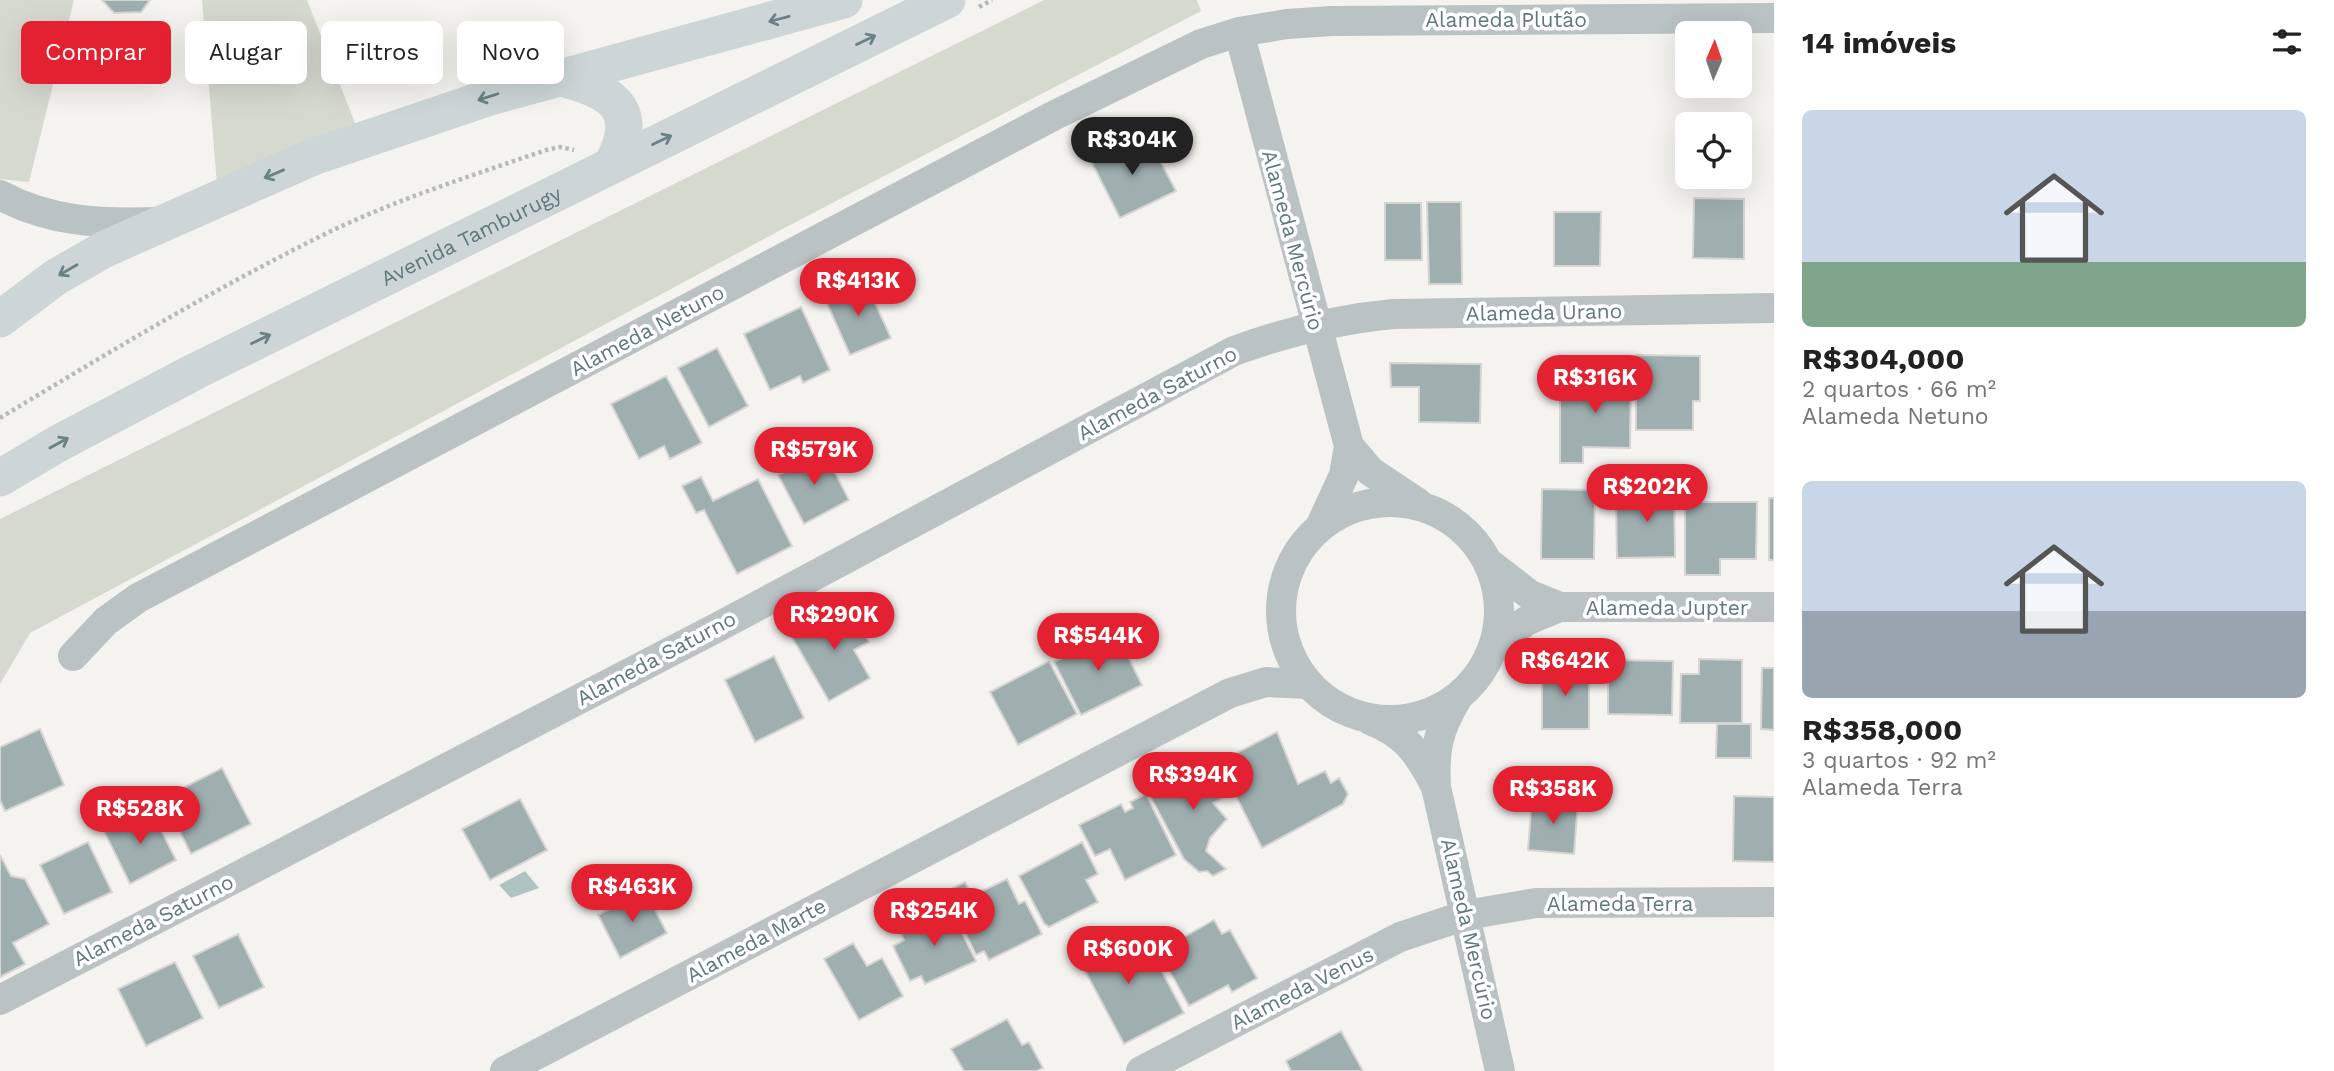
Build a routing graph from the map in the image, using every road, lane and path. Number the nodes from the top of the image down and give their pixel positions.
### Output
1 (844, 0) edge
2 (947, 0) edge
3 (1774, 18) edge
4 (1240, 32) junction
5 (564, 75) edge
6 (564, 79) edge
7 (535, 84) edge
8 (612, 164) junction
9 (0, 195) edge
10 (164, 221) junction
11 (1774, 308) edge
12 (0, 319) edge
13 (1316, 326) junction
14 (1349, 446) junction
15 (0, 478) edge
16 (1427, 508) junction
17 (1320, 527) junction
18 (1489, 563) junction
19 (1560, 607) junction
20 (1774, 607) edge
21 (1282, 629) junction
22 (1494, 647) junction
23 (74, 656) dead end
24 (1308, 684) junction
25 (1230, 693) junction
26 (1458, 697) junction
27 (1358, 716) junction
28 (1436, 787) junction
29 (1774, 902) edge
30 (1466, 915) junction
31 (0, 1000) edge
32 (505, 1071) edge
33 (1141, 1071) edge
34 (1500, 1071) edge

1 -> 5 main road
8 -> 2 main road, Avenida Tamburugy
3 - 4 street, Alameda Plutão
4 - 13 street, Alameda Mercúrio
4 - 23 street, Alameda Netuno
6 - 8 main road
7 -> 10 main road
15 -> 8 main road, Avenida Tamburugy
9 - 10 street
10 -> 12 main road
11 - 13 street, Alameda Urano
13 - 14 street, Alameda Mercúrio
13 - 31 street, Alameda Saturno
14 - 16 street, Alameda Mercúrio
14 - 17 street, Alameda Mercúrio
16 - 17 street
16 - 18 street
17 - 21 street
18 - 19 street, Alameda Jupter
18 - 22 street
19 - 20 street, Alameda Jupter
19 - 22 street, Alameda Jupter
21 - 24 street
21 - 25 street, Alameda Marte
22 - 26 street
24 - 25 street, Alameda Marte
24 - 27 street
25 - 32 street, Alameda Marte
26 - 27 street
26 - 28 street, Alameda Mercúrio
27 - 28 street, Alameda Mercúrio
28 - 30 street, Alameda Mercúrio
29 - 30 street, Alameda Terra
30 - 33 street, Alameda Venus
30 - 34 street, Alameda Mercúrio

